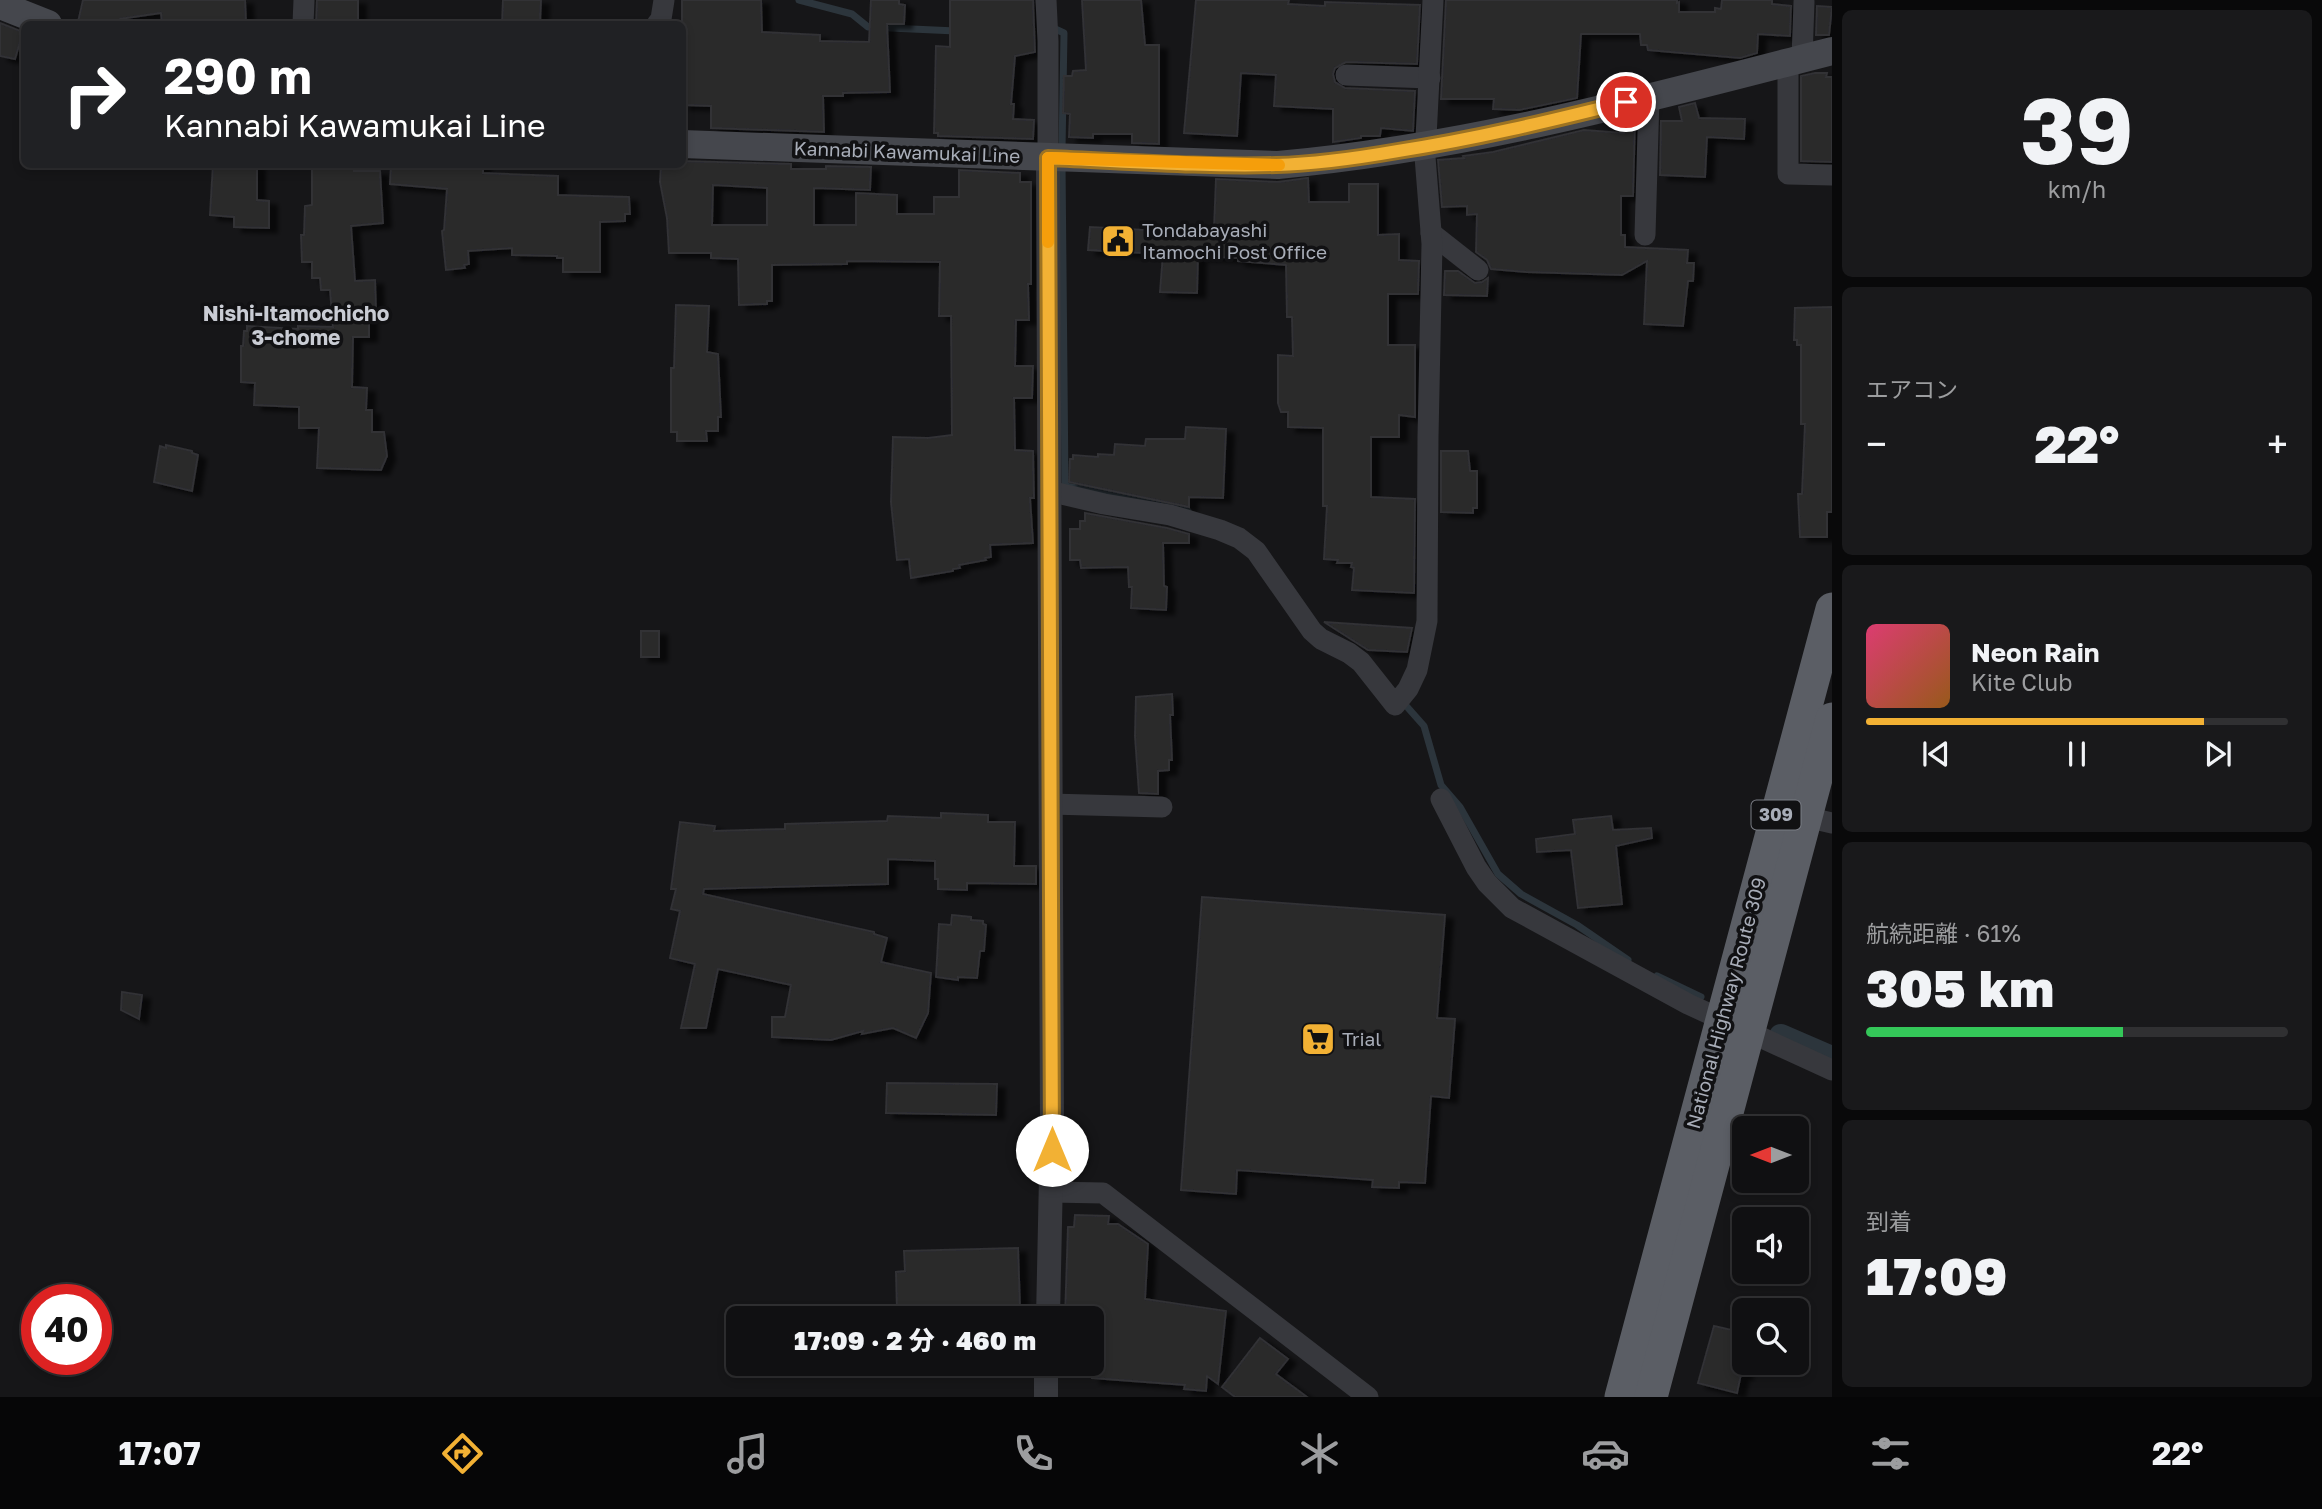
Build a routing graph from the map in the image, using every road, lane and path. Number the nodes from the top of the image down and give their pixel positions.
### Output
1 (304, 0) edge
2 (664, 0) edge
3 (1046, 0) edge
4 (1433, 0) edge
5 (1804, 2) edge
6 (0, 5) edge
7 (40, 21) edge
8 (303, 21) edge
9 (659, 21) edge
10 (1832, 51) edge
11 (1795, 60) junction
12 (1346, 75) dead end
13 (1430, 78) junction
14 (1649, 97) junction
15 (686, 144) edge
16 (1426, 146) junction
17 (1048, 158) junction
18 (1832, 175) edge
19 (1431, 233) junction
20 (1645, 235) dead end
21 (1478, 270) dead end
22 (1049, 491) junction
23 (1832, 609) edge
24 (1832, 719) edge
25 (1441, 799) dead end
26 (1050, 804) junction
27 (1161, 807) dead end
28 (1819, 820) edge
29 (1732, 1035) junction
30 (1832, 1070) edge
31 (1051, 1192) junction
32 (1048, 1306) edge
33 (1046, 1376) edge
34 (1045, 1397) edge
35 (1368, 1397) edge
36 (1621, 1397) edge
37 (1651, 1397) edge

1 - 8 street
2 - 9 street
3 - 17 street
4 - 13 street
5 - 11 street
6 - 7 main road
10 - 11 main road, Kannabi Kawamukai Line
11 - 14 main road, Kannabi Kawamukai Line
11 - 18 street
12 - 13 street
13 - 16 street
14 - 16 main road, Kannabi Kawamukai Line
14 - 20 street
15 - 17 main road, Kannabi Kawamukai Line
16 - 17 main road, Kannabi Kawamukai Line
16 - 19 street
17 - 22 street
19 - 21 street
19 - 22 street
22 - 26 street
23 - 29 highway, National Highway Route 309 / 309
24 - 28 highway, National Highway Route 309 / 309
25 - 29 street
26 - 27 street
26 - 31 street
28 - 29 highway, National Highway Route 309 / 309
29 - 30 street
29 - 36 highway, National Highway Route 309 / 309
29 - 37 highway, National Highway Route 309 / 309
31 - 32 street
31 - 35 street
33 - 34 street

